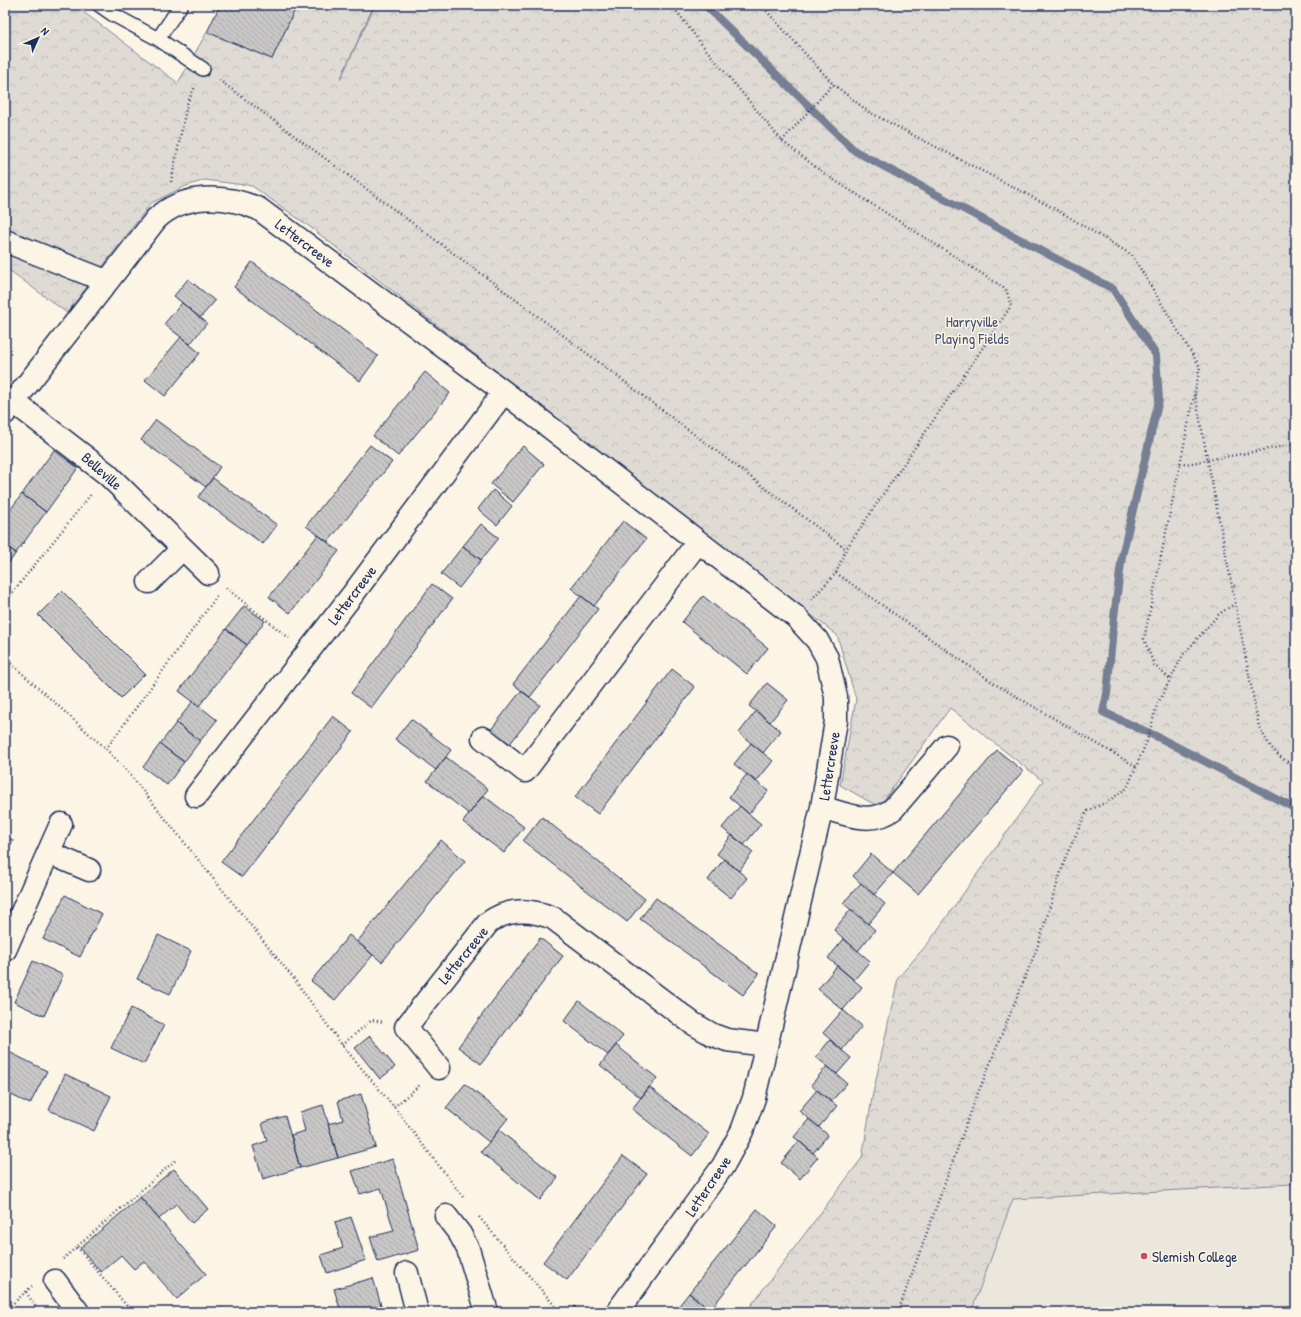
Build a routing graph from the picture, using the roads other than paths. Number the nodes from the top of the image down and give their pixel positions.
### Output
1 (99, 5) edge
2 (182, 5) edge
3 (158, 39) junction
4 (203, 69) road end
5 (5, 241) edge
6 (106, 282) junction
7 (504, 392) junction
8 (9, 407) edge
9 (698, 542) junction
10 (182, 548) junction
11 (216, 580) road end
12 (149, 582) dead end
13 (483, 738) dead end
14 (947, 746) dead end
15 (196, 796) dead end
16 (822, 807) junction
17 (62, 824) dead end
18 (48, 853) junction
19 (89, 870) dead end
20 (5, 950) edge
21 (766, 1045) junction
22 (439, 1068) road end
23 (446, 1216) dead end
24 (407, 1274) dead end
25 (50, 1275) road end
26 (78, 1312) edge
27 (417, 1312) edge
28 (487, 1312) edge
29 (617, 1312) edge

1 - 3 lane
2 - 3 lane
3 - 4 lane
5 - 6 street
6 - 7 street, Lettercreeve
6 - 8 street, Lettercreeve
7 - 9 street, Lettercreeve
7 - 15 street, Lettercreeve
8 - 10 street, Belleville
9 - 13 street
9 - 16 street, Lettercreeve
10 - 11 street, Belleville
10 - 12 street
14 - 16 street
16 - 21 street, Lettercreeve
17 - 18 street
18 - 19 street
18 - 20 street
21 - 22 street, Lettercreeve
21 - 29 street, Lettercreeve
23 - 28 street
24 - 27 street
25 - 26 street

